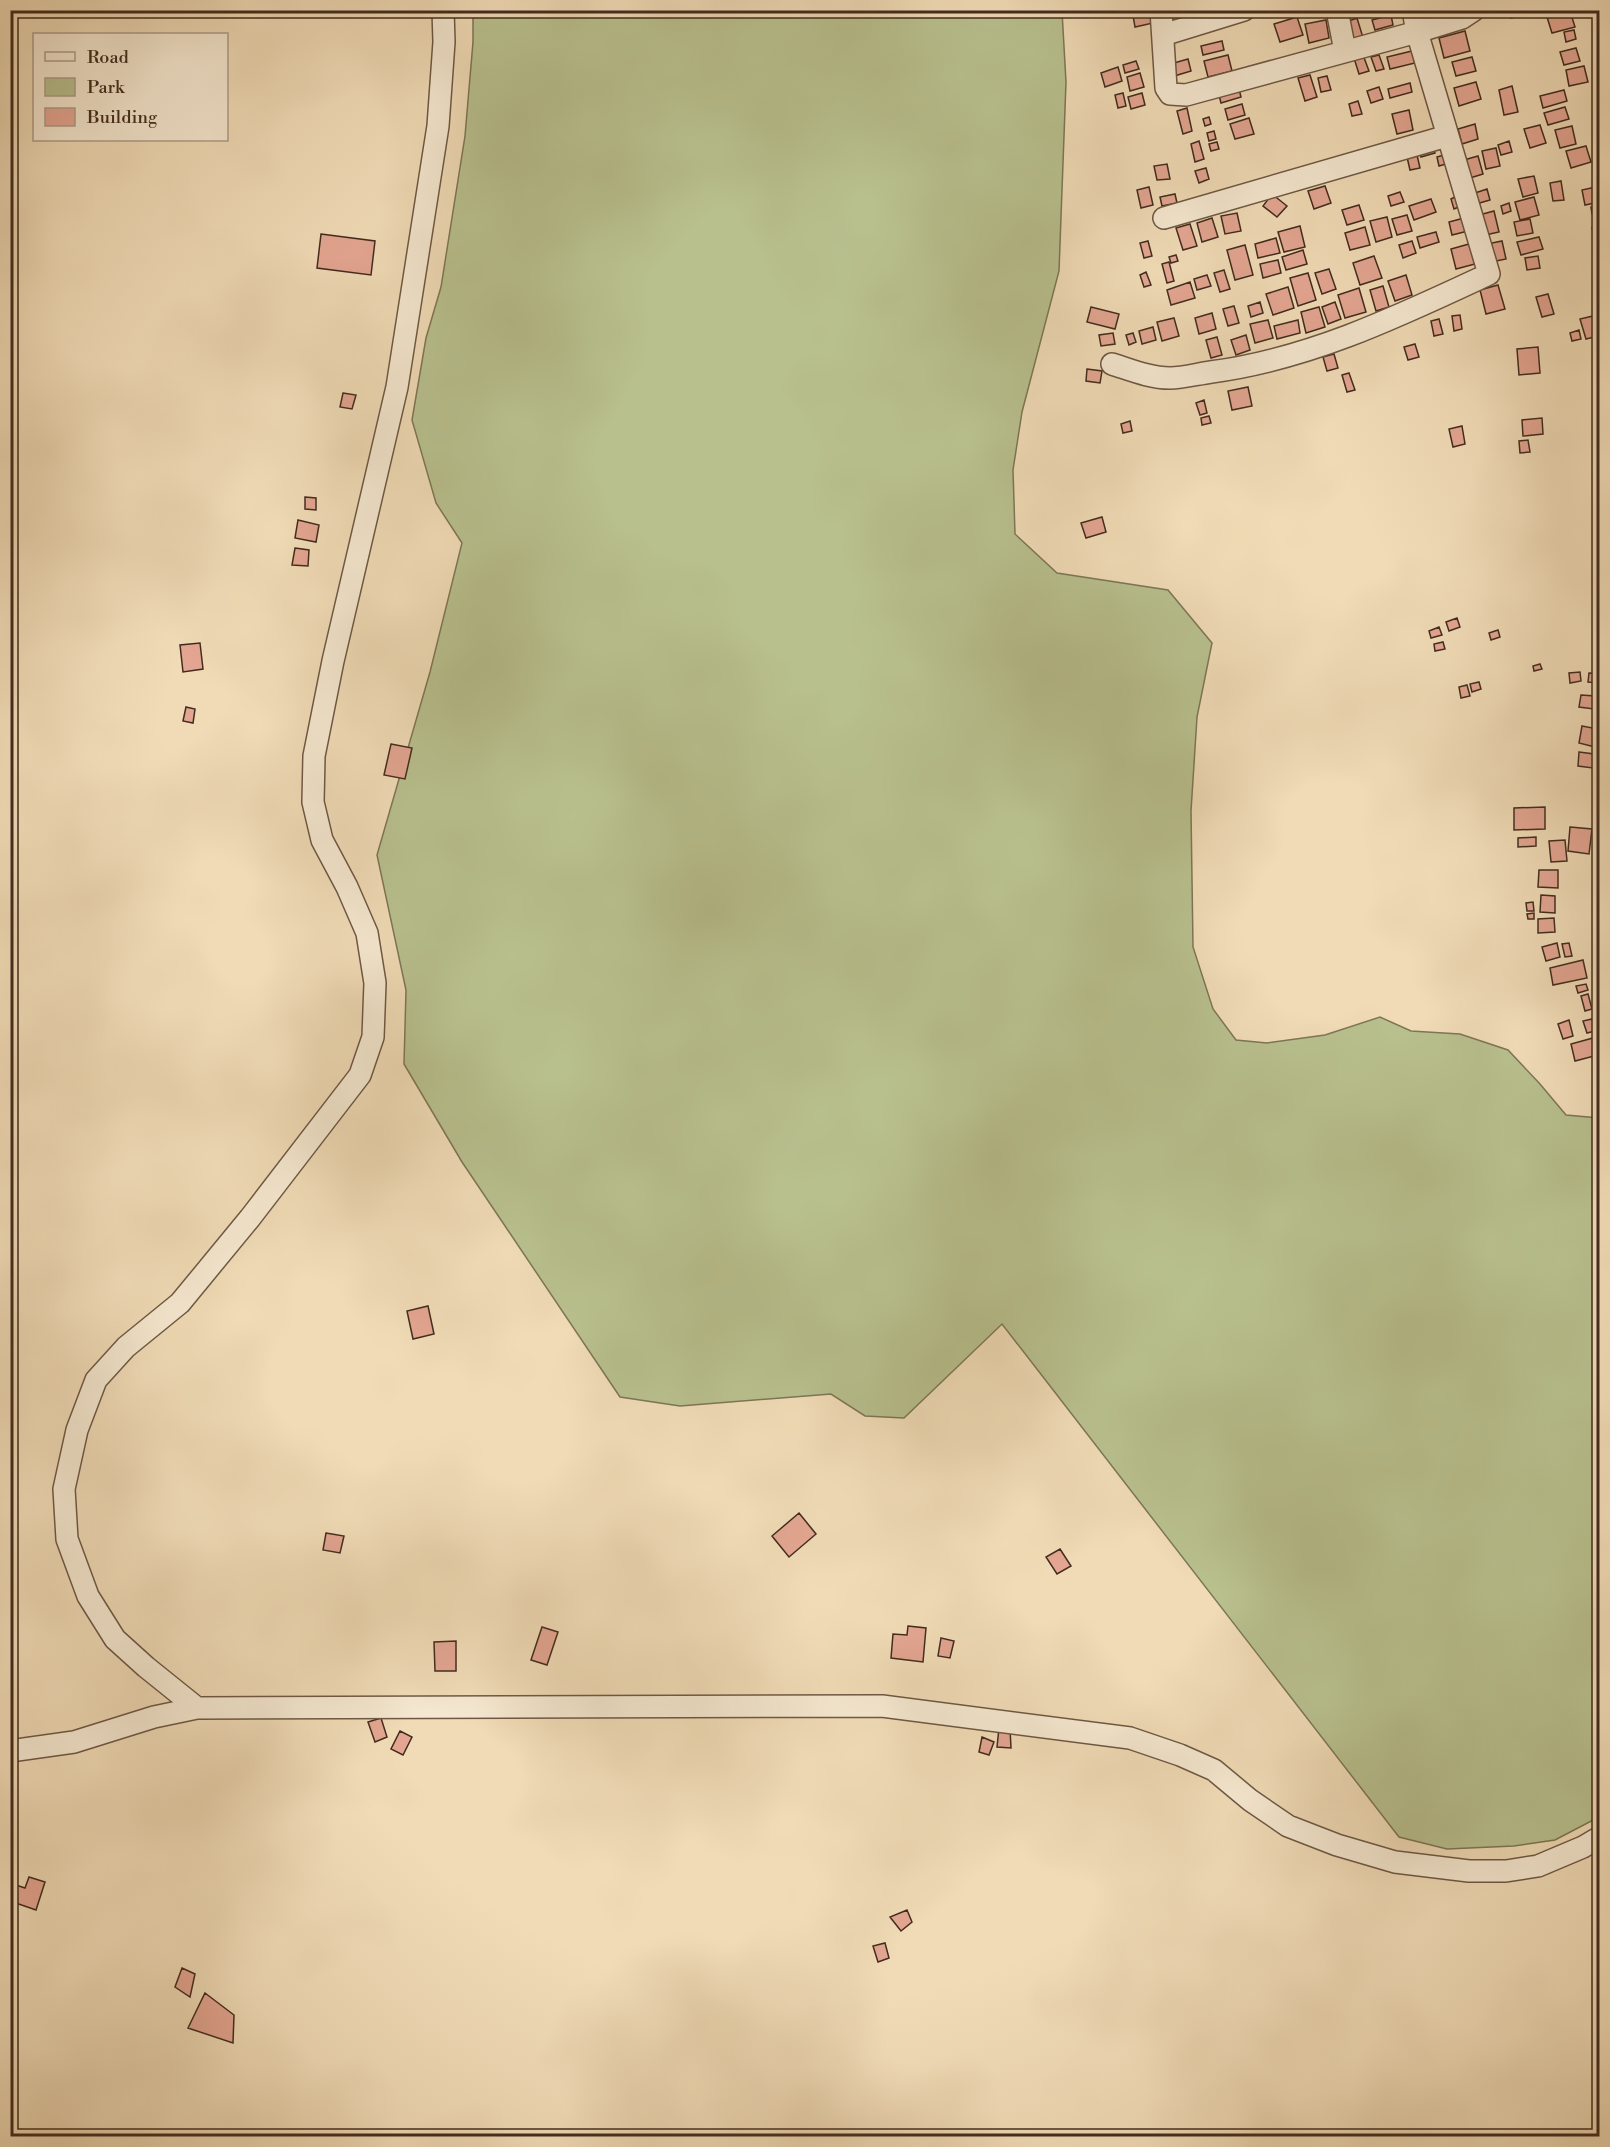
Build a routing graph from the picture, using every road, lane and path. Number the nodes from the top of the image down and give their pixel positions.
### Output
1 (444, 10) edge
2 (1161, 10) edge
3 (1337, 10) edge
4 (1413, 10) edge
5 (1474, 10) edge
6 (1243, 11) edge
7 (1417, 32) junction
8 (1163, 35) junction
9 (1345, 51) junction
10 (1447, 136) junction
11 (1164, 218) dead end
12 (1112, 364) dead end
13 (198, 1708) junction
14 (10, 1751) edge
15 (1599, 1837) edge

1 - 13 street
2 - 8 street
3 - 9 street
4 - 7 street
5 - 7 street
6 - 8 street
7 - 9 street
7 - 10 street
8 - 9 street
10 - 11 street
10 - 12 street
13 - 14 street
13 - 15 street

